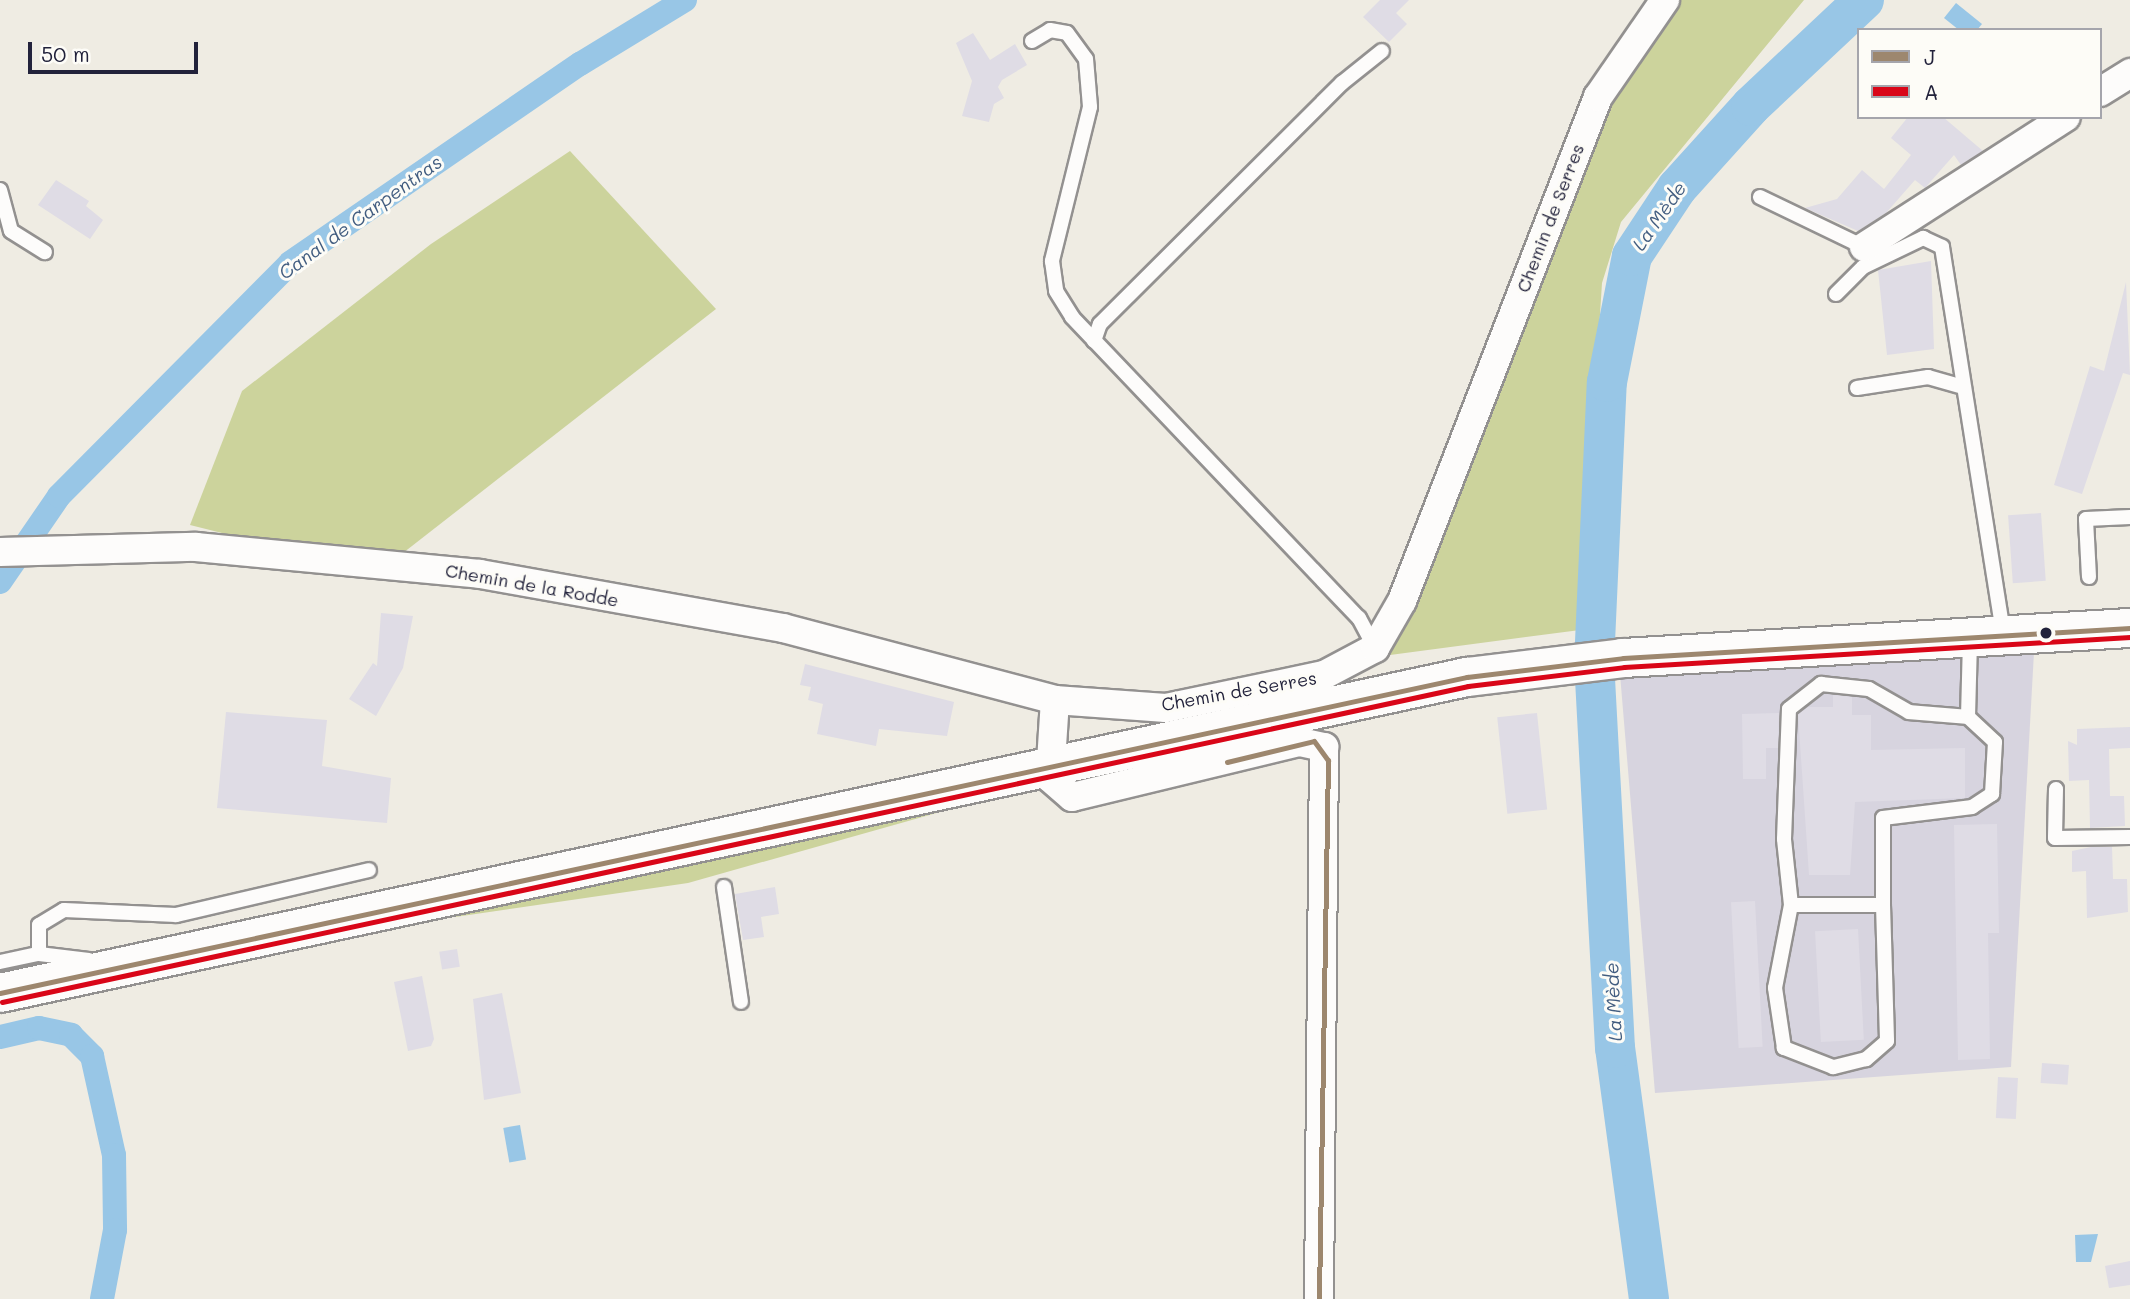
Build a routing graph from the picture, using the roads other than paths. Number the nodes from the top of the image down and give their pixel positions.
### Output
1 (1665, 0) edge
2 (1032, 41) dead end
3 (1382, 51) dead end
4 (2130, 73) edge
5 (2102, 91) edge
6 (2063, 119) edge
7 (0, 190) edge
8 (1760, 197) dead end
9 (1864, 247) joint
10 (45, 252) dead end
11 (1836, 294) dead end
12 (1094, 341) junction
13 (1959, 386) junction
14 (1857, 388) dead end
15 (2130, 517) edge
16 (9, 553) edge
17 (2089, 577) dead end
18 (2130, 628) edge
19 (1986, 636) junction
20 (1375, 648) junction
21 (1055, 700) junction
22 (1968, 718) junction
23 (1048, 766) junction
24 (2056, 789) dead end
25 (2130, 837) edge
26 (369, 870) dead end
27 (724, 887) dead end
28 (1791, 905) junction
29 (1883, 905) junction
30 (38, 954) junction
31 (0, 962) edge
32 (125, 964) junction
33 (0, 993) edge
34 (740, 1002) dead end
35 (1319, 1299) edge

1 - 20 street, Chemin de Serres
2 - 12 lane
3 - 12 lane
4 - 5 street
6 - 9 street
7 - 10 lane
8 - 9 lane
11 - 13 lane
12 - 20 lane
13 - 14 lane
13 - 19 lane
15 - 17 lane
16 - 21 street, Chemin de la Rodde
18 - 19 main road
19 - 22 lane
19 - 23 main road
20 - 21 street, Chemin de Serres
21 - 23 street
22 - 28 lane
22 - 29 lane
23 - 32 main road
23 - 35 street
24 - 25 lane
26 - 30 lane
27 - 34 lane
28 - 29 lane
28 - 29 lane
30 - 31 lane
30 - 32 lane
32 - 33 main road

